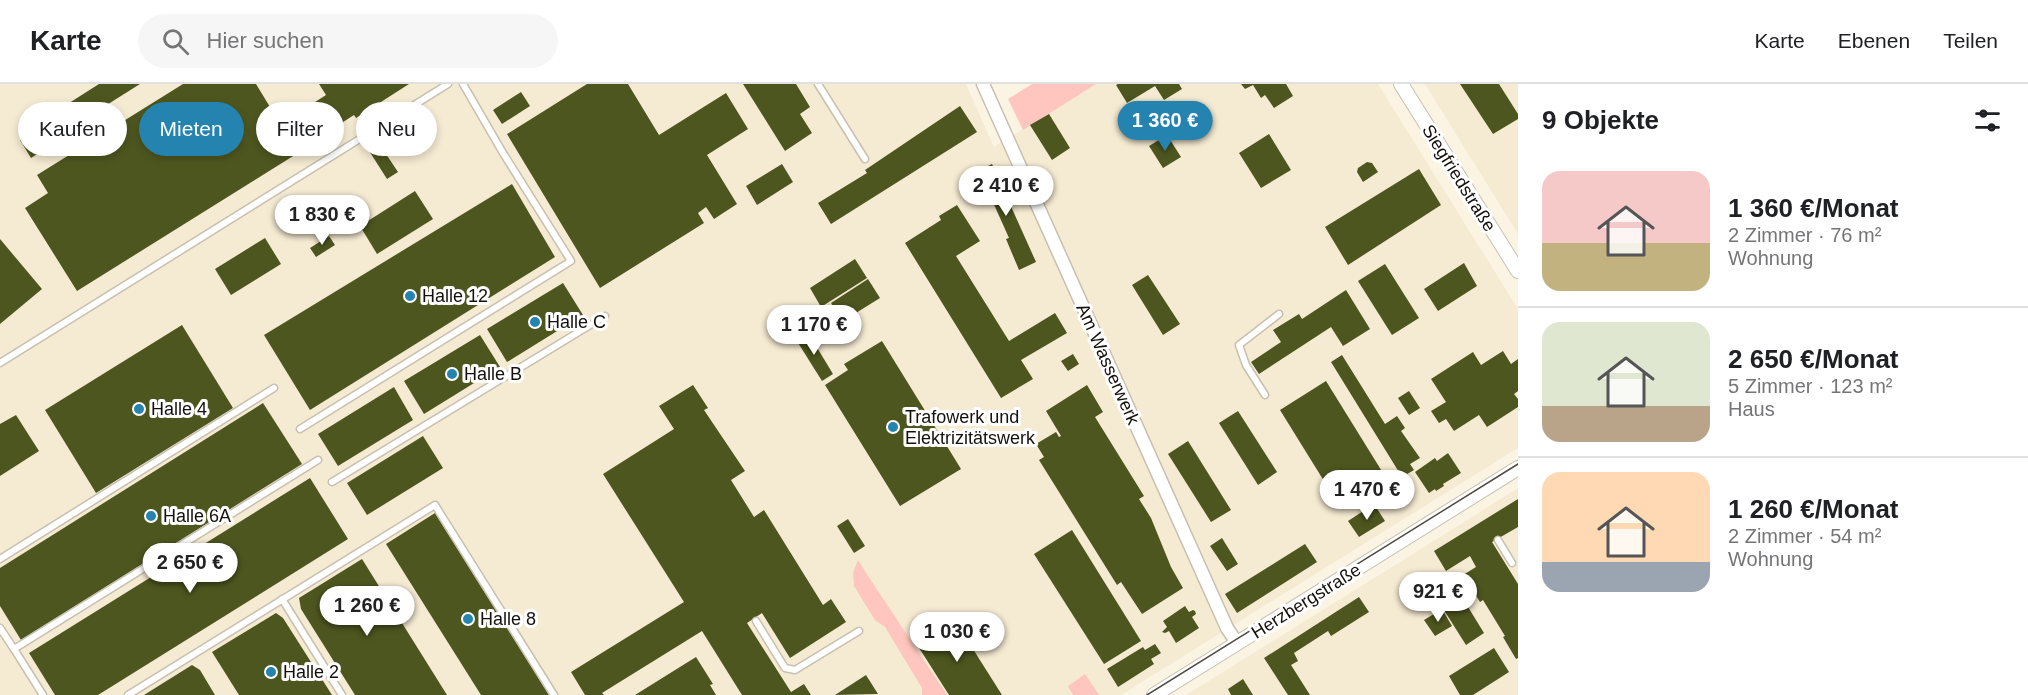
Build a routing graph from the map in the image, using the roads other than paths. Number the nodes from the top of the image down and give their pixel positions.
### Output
1 (448, 84) edge
2 (462, 84) edge
3 (818, 84) edge
4 (983, 84) edge
5 (1401, 84) edge
6 (865, 159) dead end
7 (1518, 271) edge
8 (1278, 314) dead end
9 (605, 316) dead end
10 (0, 363) edge
11 (274, 388) dead end
12 (1265, 395) dead end
13 (300, 429) dead end
14 (318, 460) dead end
15 (1518, 468) edge
16 (332, 482) dead end
17 (1497, 540) dead end
18 (0, 560) edge
19 (1512, 562) dead end
20 (282, 599) junction
21 (756, 621) dead end
22 (0, 628) edge
23 (859, 631) dead end
24 (1237, 643) junction
25 (14, 649) junction
26 (43, 695) edge
27 (128, 695) edge
28 (342, 695) edge
29 (554, 695) edge
30 (1154, 695) edge

1 - 10 lane
2 - 13 lane
3 - 6 lane
4 - 24 street, Am Wasserwerk
5 - 7 street, Siegfriedstraße
8 - 12 lane
9 - 16 lane
11 - 18 lane
14 - 25 lane
15 - 24 street, Herzbergstraße
17 - 19 lane
20 - 27 lane
20 - 28 lane
20 - 29 lane
21 - 23 lane
22 - 25 lane
24 - 30 street, Herzbergstraße
25 - 26 lane

